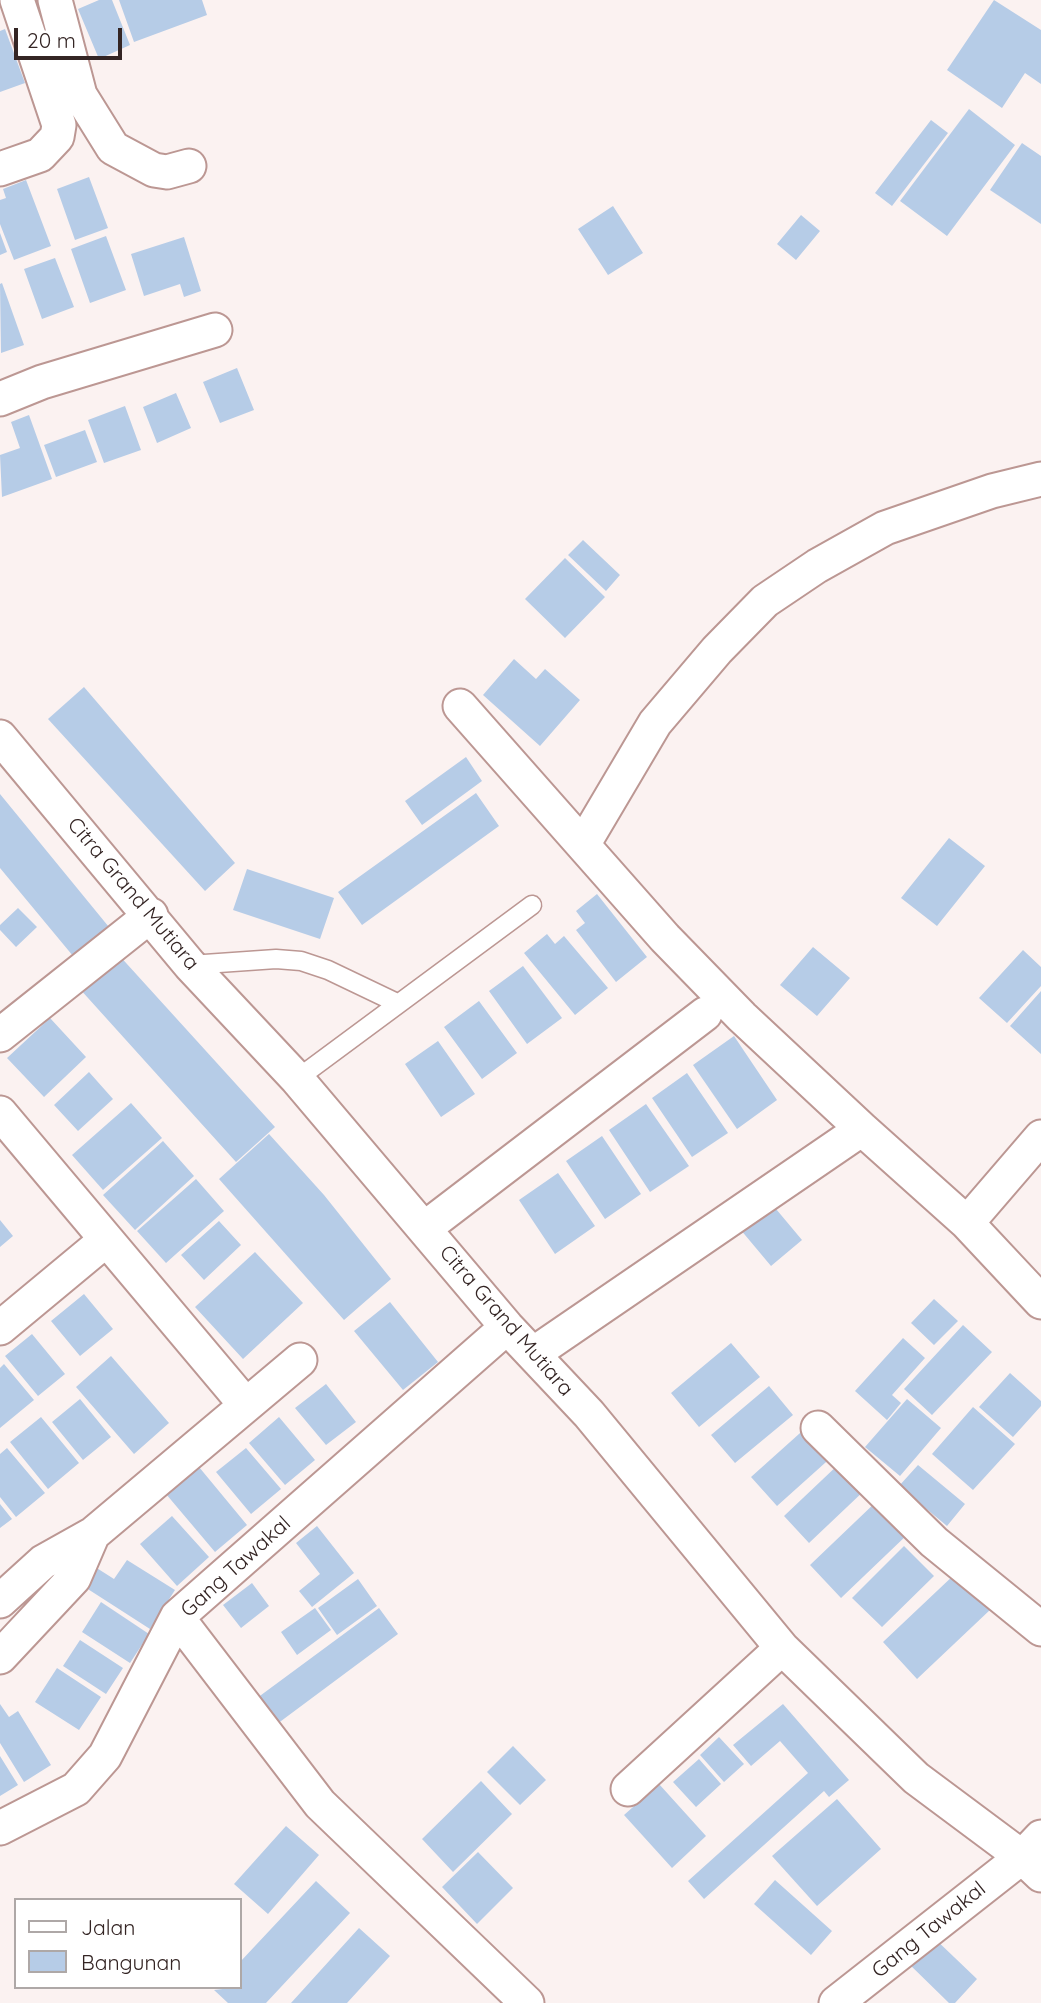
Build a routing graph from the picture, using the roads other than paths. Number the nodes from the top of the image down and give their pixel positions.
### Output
1 (17, 0) edge
2 (55, 0) edge
3 (189, 166) dead end
4 (0, 169) edge
5 (215, 330) dead end
6 (0, 399) edge
7 (1041, 479) edge
8 (460, 706) dead end
9 (0, 737) edge
10 (584, 843) junction
11 (532, 905) dead end
12 (151, 915) junction
13 (190, 965) junction
14 (397, 1003) junction
15 (705, 1014) dead end
16 (0, 1035) edge
17 (297, 1079) junction
18 (0, 1113) edge
19 (862, 1129) junction
20 (1041, 1137) edge
21 (967, 1223) junction
22 (425, 1228) junction
23 (106, 1240) junction
24 (1041, 1302) edge
25 (507, 1327) junction
26 (0, 1328) edge
27 (533, 1354) junction
28 (300, 1360) dead end
29 (244, 1404) junction
30 (818, 1428) dead end
31 (93, 1534) junction
32 (0, 1601) edge
33 (177, 1617) junction
34 (1041, 1629) edge
35 (782, 1648) junction
36 (0, 1657) edge
37 (628, 1789) dead end
38 (0, 1828) edge
39 (1035, 1856) edge
40 (527, 2003) edge
41 (836, 2003) edge

1 - 4 street
2 - 3 street
5 - 6 street
7 - 10 street
8 - 10 street
9 - 12 street, Citra Grand Mutiara
10 - 19 street
11 - 14 lane
12 - 13 street, Citra Grand Mutiara
12 - 16 street
13 - 14 lane
13 - 17 street, Citra Grand Mutiara
14 - 17 lane
15 - 22 street
17 - 22 street, Citra Grand Mutiara
18 - 23 street
19 - 21 street
19 - 27 street
20 - 21 street
21 - 24 street
22 - 25 street, Citra Grand Mutiara
23 - 26 street
23 - 29 street
25 - 27 street, Citra Grand Mutiara
25 - 33 street, Gang Tawakal
27 - 35 street, Citra Grand Mutiara
28 - 29 street
29 - 31 street
30 - 34 street
31 - 32 street
31 - 36 street
33 - 38 street, Gang Tawakal
33 - 40 street
35 - 37 street
35 - 39 street, Citra Grand Mutiara
39 - 41 street, Gang Tawakal

